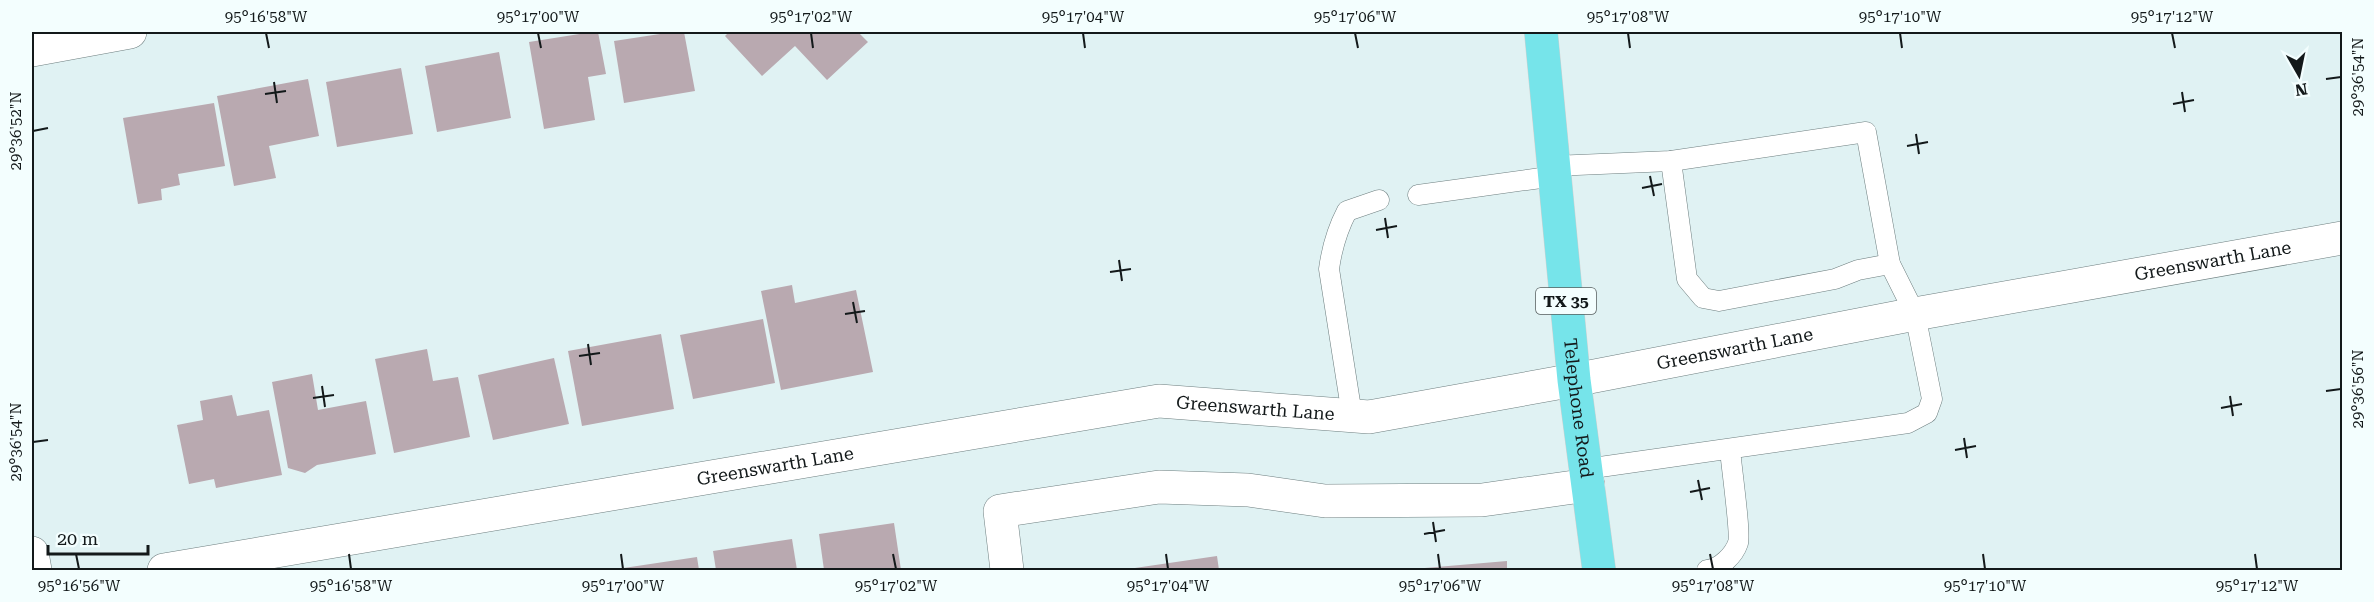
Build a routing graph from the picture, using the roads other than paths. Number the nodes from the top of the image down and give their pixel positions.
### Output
1 (130, 32) edge
2 (1541, 32) edge
3 (32, 50) edge
4 (1671, 161) junction
5 (1554, 171) junction
6 (1418, 195) dead end
7 (1379, 200) dead end
8 (2343, 238) edge
9 (1890, 264) junction
10 (1915, 314) junction
11 (1574, 380) junction
12 (1352, 415) junction
13 (1730, 449) junction
14 (1587, 477) junction
15 (32, 553) edge
16 (34, 570) edge
17 (164, 570) edge
18 (1007, 570) edge
19 (1599, 570) edge
20 (1707, 570) edge

1 - 3 street
2 - 5 main road, Telephone Road / TX 35
4 - 5 lane
4 - 9 lane
4 - 9 lane
5 - 6 lane
5 - 11 main road, Telephone Road / TX 35
7 - 12 lane
8 - 10 street, Greenswarth Lane
9 - 10 lane
10 - 11 street, Greenswarth Lane
10 - 13 lane
11 - 12 street, Greenswarth Lane
11 - 14 main road, Telephone Road / TX 35
12 - 17 street, Greenswarth Lane
13 - 14 lane
13 - 20 lane
14 - 18 street
14 - 19 main road, Telephone Road / TX 35
15 - 16 street

